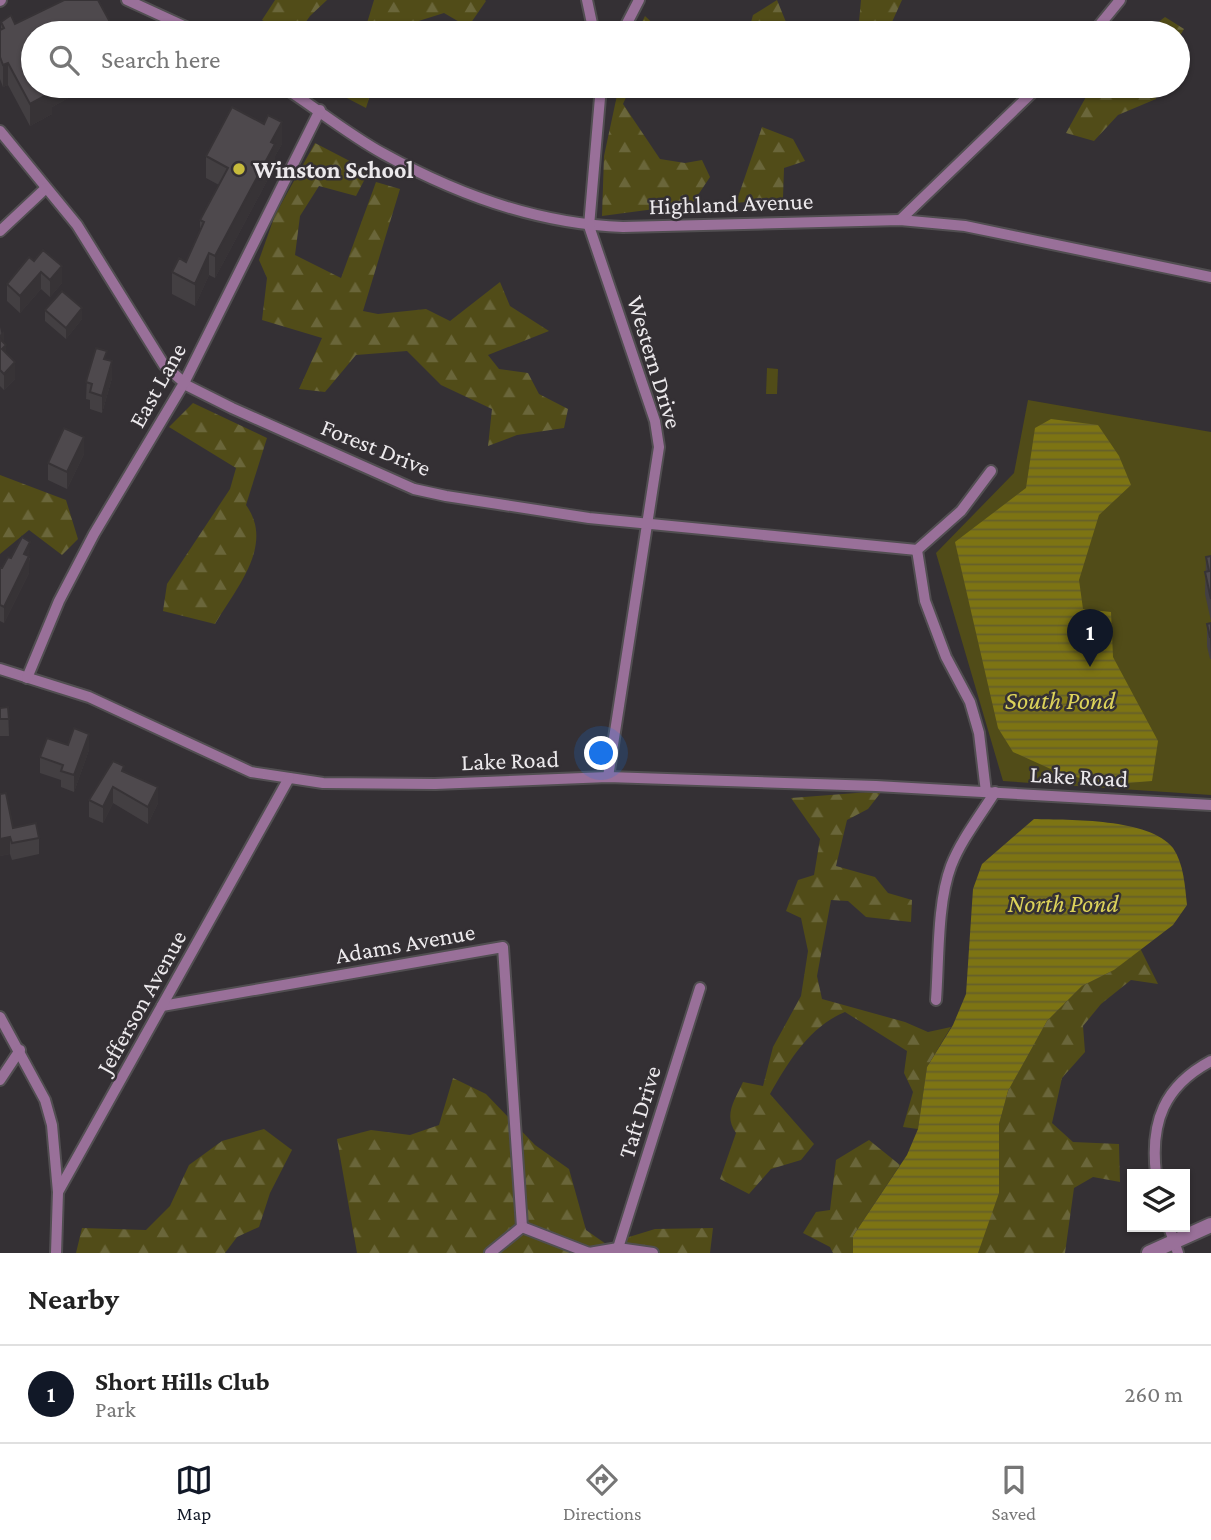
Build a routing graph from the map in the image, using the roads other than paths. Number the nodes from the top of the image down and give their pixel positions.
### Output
1 (127, 0) edge
2 (587, 0) edge
3 (639, 0) edge
4 (1120, 0) edge
5 (173, 21) edge
6 (591, 21) edge
7 (628, 21) edge
8 (1103, 21) edge
9 (301, 98) edge
10 (600, 98) edge
11 (1027, 98) edge
12 (320, 110) junction
13 (0, 131) edge
14 (46, 188) junction
15 (900, 220) junction
16 (589, 226) junction
17 (0, 231) edge
18 (1211, 277) edge
19 (184, 383) junction
20 (991, 471) dead end
21 (647, 525) junction
22 (917, 550) junction
23 (0, 669) edge
24 (27, 678) junction
25 (608, 776) junction
26 (289, 778) junction
27 (991, 792) junction
28 (1211, 804) edge
29 (700, 988) dead end
30 (936, 1000) dead end
31 (162, 1006) junction
32 (0, 1017) edge
33 (20, 1050) junction
34 (1211, 1061) edge
35 (0, 1080) edge
36 (1156, 1169) edge
37 (58, 1192) junction
38 (1211, 1225) edge
39 (522, 1227) junction
40 (1175, 1247) edge
41 (618, 1248) junction
42 (57, 1253) edge
43 (490, 1253) edge
44 (653, 1253) edge
45 (1149, 1253) edge

1 - 5 street
2 - 6 street
3 - 7 street
4 - 8 street
9 - 12 street, Highland Avenue
10 - 16 street, Western Drive
11 - 15 street
12 - 16 street, Highland Avenue
12 - 19 street, East Lane
13 - 14 street, Forest Drive
14 - 17 street
14 - 19 street, Forest Drive
15 - 16 street, Highland Avenue
15 - 18 street, Highland Avenue
16 - 21 street, Western Drive
19 - 21 street, Forest Drive
19 - 24 street, East Lane
20 - 22 street
21 - 22 street, Forest Drive
21 - 25 street, Western Drive
22 - 27 street
23 - 24 street, Lake Road
24 - 26 street, Lake Road
25 - 26 street, Lake Road
25 - 27 street, Lake Road
26 - 31 street, Jefferson Avenue
27 - 28 street, Lake Road
27 - 30 street
29 - 41 street, Taft Drive
31 - 37 street, Jefferson Avenue
31 - 39 street, Adams Avenue
32 - 33 street
33 - 35 street
33 - 37 street
34 - 36 street
37 - 42 street, Jefferson Avenue
38 - 40 street
39 - 41 street
39 - 43 street
40 - 45 street
41 - 44 street

